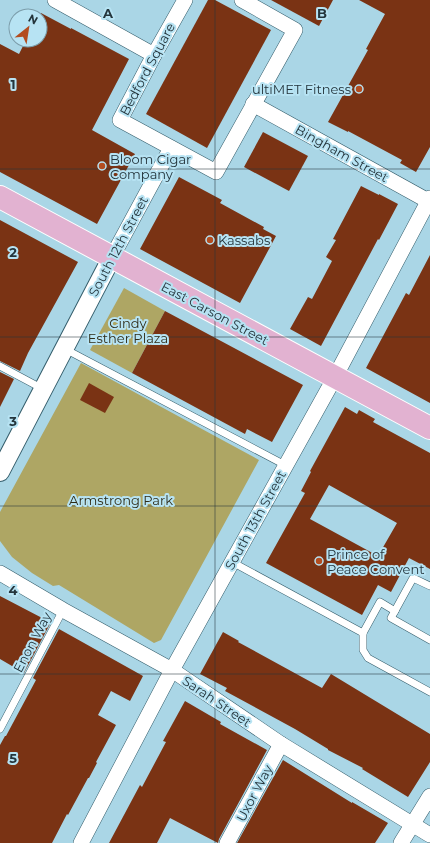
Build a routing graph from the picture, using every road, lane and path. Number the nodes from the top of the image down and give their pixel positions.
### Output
1 (55, 0) edge
2 (185, 0) edge
3 (247, 1) edge
4 (154, 55) junction
5 (253, 104) junction
6 (171, 148) junction
7 (0, 197) edge
8 (429, 200) edge
9 (112, 257) junction
10 (64, 349) junction
11 (0, 366) edge
12 (335, 377) junction
13 (43, 389) junction
14 (430, 428) edge
15 (285, 465) junction
16 (0, 472) edge
17 (232, 562) junction
18 (0, 573) edge
19 (430, 586) edge
20 (63, 610) junction
21 (395, 611) junction
22 (363, 633) junction
23 (430, 640) edge
24 (172, 670) junction
25 (430, 692) edge
26 (0, 729) edge
27 (281, 744) junction
28 (430, 796) edge
29 (413, 825) junction
30 (430, 835) edge
31 (81, 843) edge
32 (227, 843) edge
33 (401, 843) edge

1 - 4 street
2 - 4 street, Bedford Square
3 - 5 street, Bedford Square
4 - 6 street, Bedford Square
5 - 6 street, Bedford Square
5 - 8 street, Bingham Street
6 - 9 street, South 12th Street
7 - 9 main road, East Carson Street
8 - 12 street, South 13th Street
9 - 10 street, South 12th Street
9 - 12 main road, East Carson Street
10 - 13 street, South 12th Street
10 - 15 lane
11 - 13 lane
12 - 14 main road, East Carson Street
12 - 15 street, South 13th Street
13 - 16 street, South 12th Street
15 - 17 street, South 13th Street
17 - 22 lane
17 - 24 street, South 13th Street
18 - 20 street, Sarah Street
19 - 21 lane
20 - 24 street, Sarah Street
20 - 26 lane, Enon Way
21 - 22 lane
21 - 23 lane
22 - 25 lane
24 - 27 street, Sarah Street
24 - 31 street, South 13th Street
27 - 29 street, Sarah Street
27 - 32 street, Uxor Way
28 - 29 street
29 - 30 street, Sarah Street
29 - 33 street

